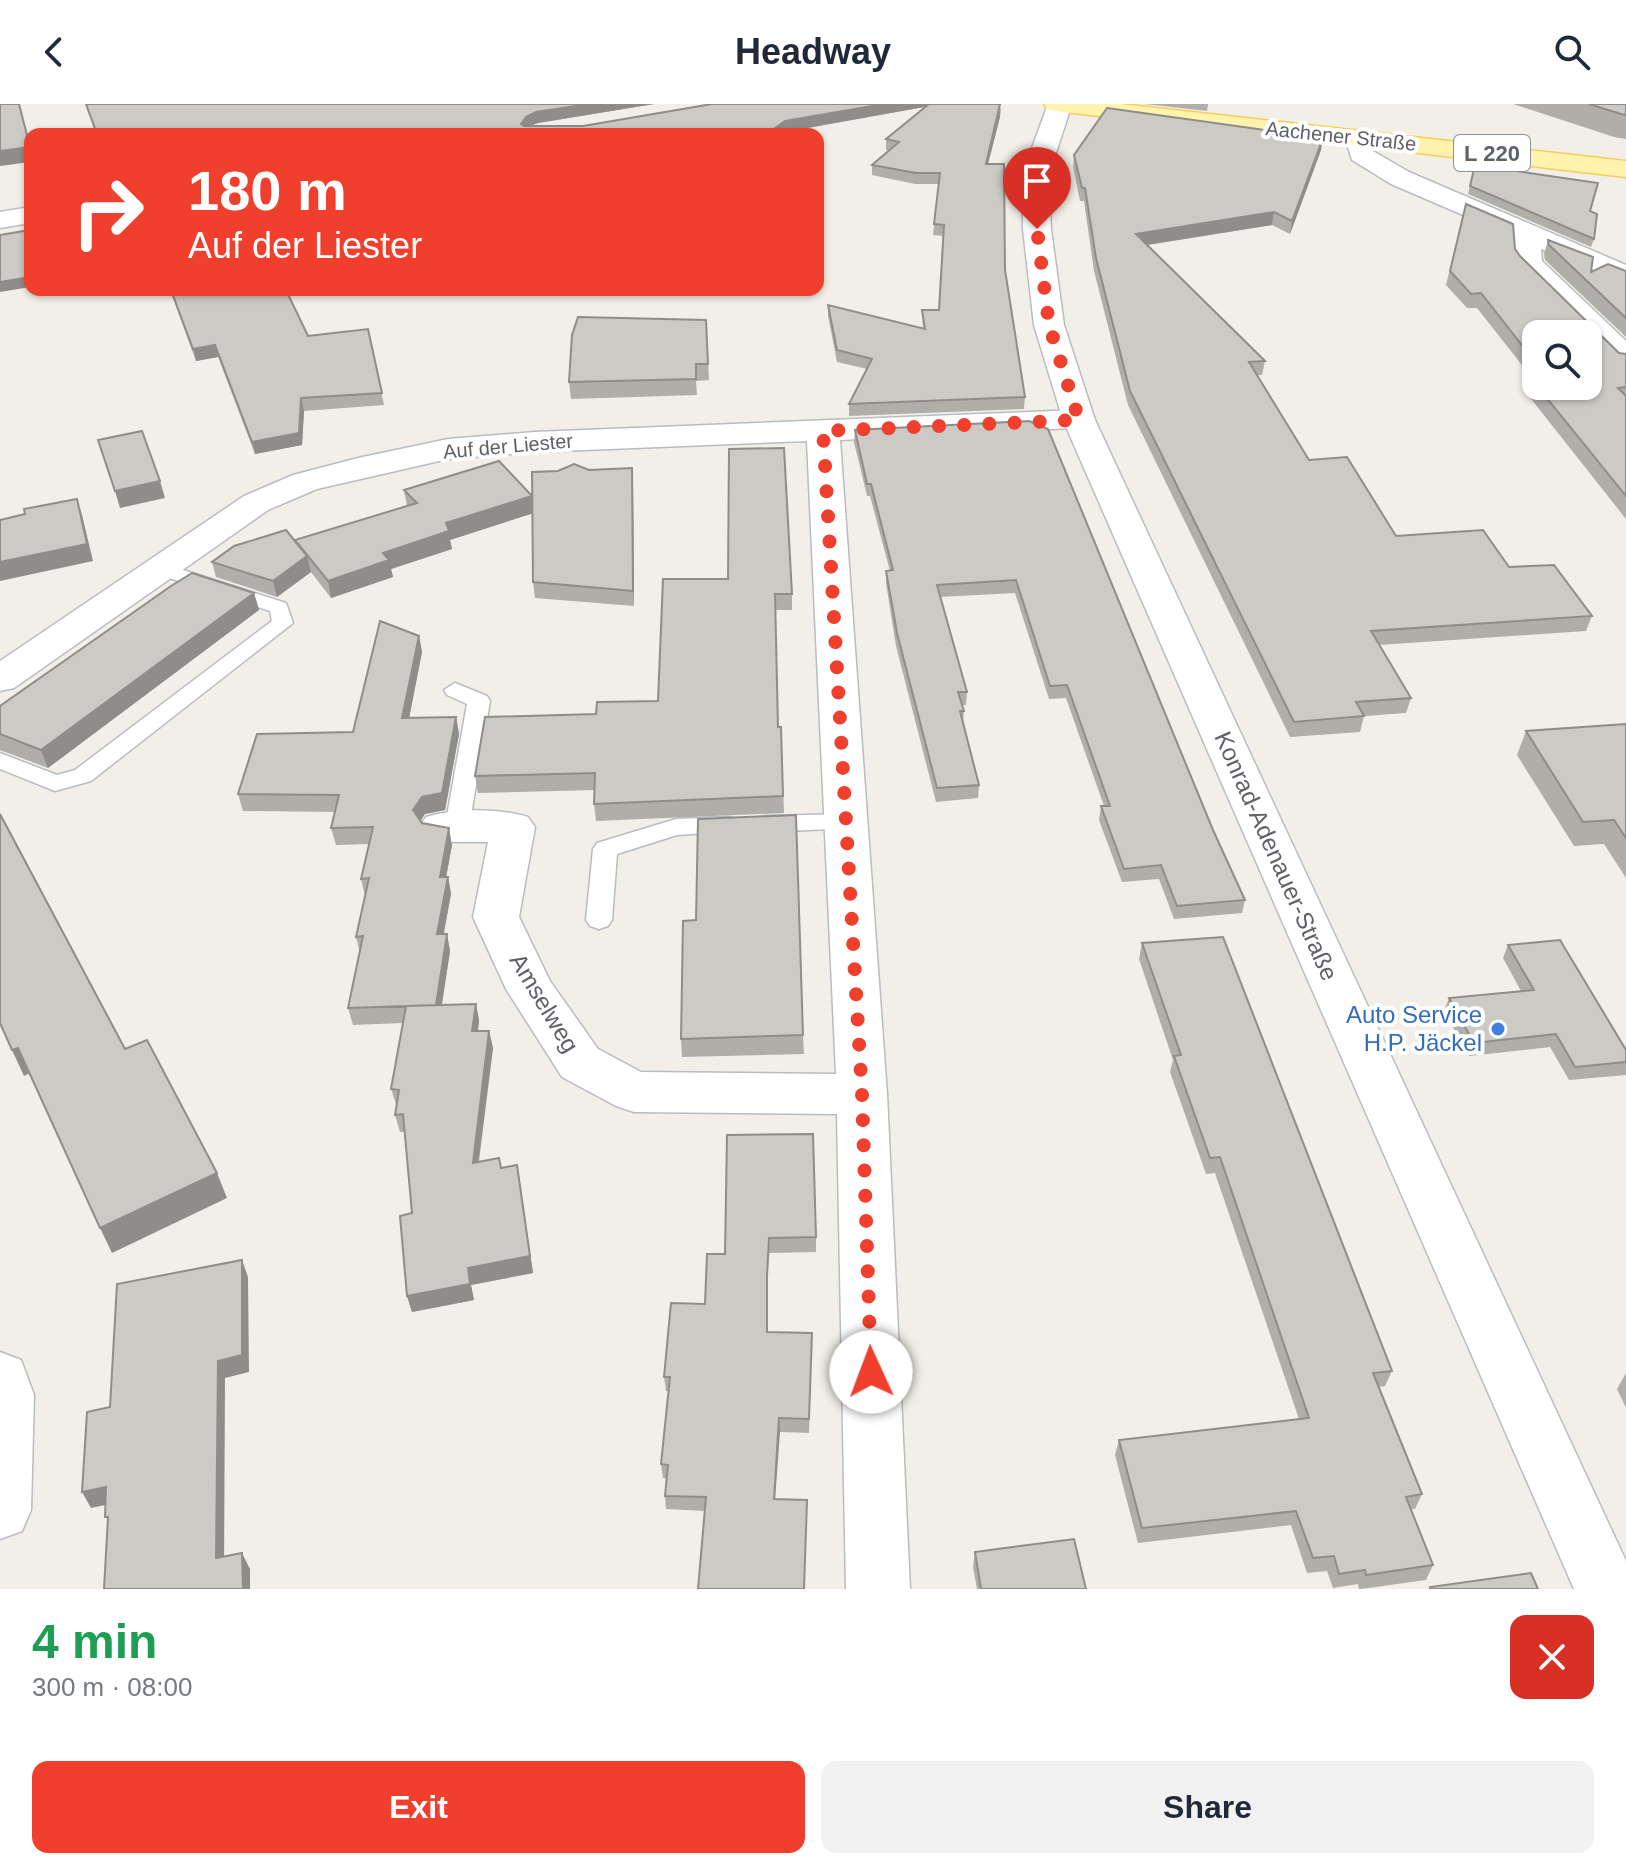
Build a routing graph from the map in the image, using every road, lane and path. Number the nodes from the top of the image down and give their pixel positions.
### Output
1 (1059, 104) edge
2 (1358, 138) junction
3 (1626, 169) edge
4 (24, 216) edge
5 (0, 220) edge
6 (1526, 233) junction
7 (1626, 275) edge
8 (1626, 358) edge
9 (1079, 420) junction
10 (823, 431) junction
11 (161, 569) junction
12 (0, 679) edge
13 (455, 690) dead end
14 (0, 760) edge
15 (846, 822) junction
16 (449, 827) joint
17 (599, 920) dead end
18 (862, 1094) junction
19 (0, 1378) edge
20 (0, 1510) edge
21 (878, 1589) edge
22 (1606, 1589) edge

1 - 2 main road, Aachener Straße / L 220
1 - 9 street, Konrad-Adenauer-Straße
2 - 3 main road, Aachener Straße / L 220
2 - 6 street
4 - 5 street
6 - 7 street
6 - 8 street
9 - 10 street, Auf der Liester
9 - 22 street, Konrad-Adenauer-Straße
10 - 11 street, Auf der Liester
10 - 15 street
11 - 12 street, Auf der Liester
11 - 14 lane
13 - 16 lane
15 - 17 lane
15 - 18 street
16 - 18 street, Amselweg
18 - 21 street
19 - 20 street

